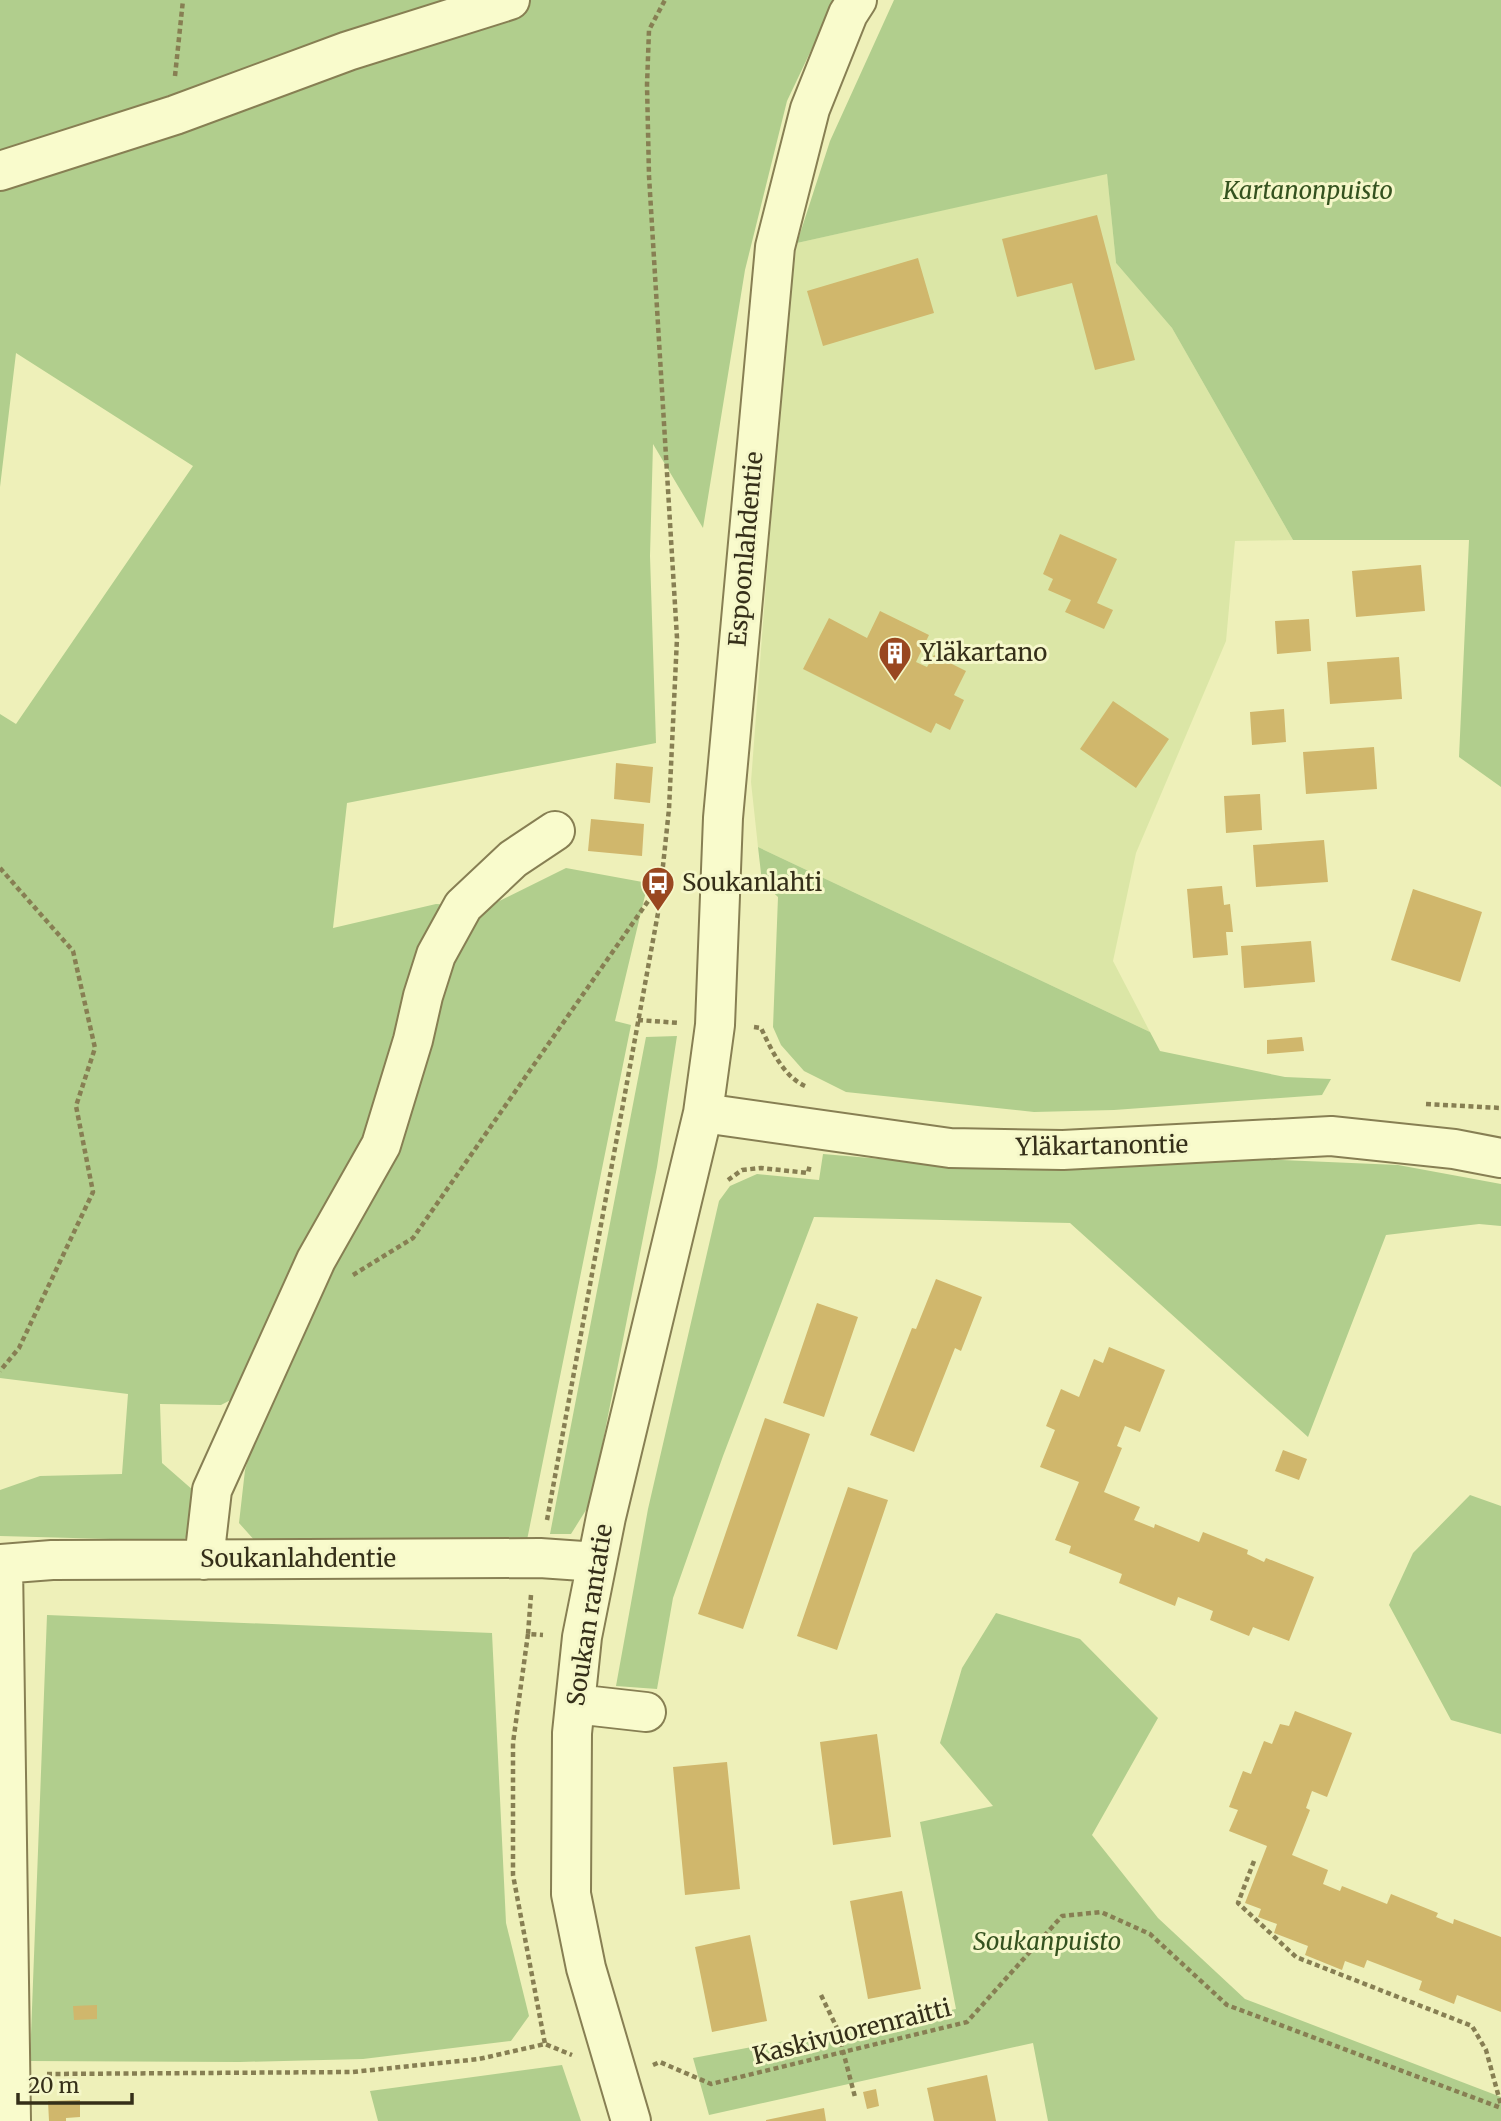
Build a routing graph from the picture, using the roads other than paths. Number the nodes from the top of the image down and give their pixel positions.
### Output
1 (510, 0) edge
2 (857, 0) edge
3 (0, 171) edge
4 (555, 831) dead end
5 (703, 1113) junction
6 (1501, 1158) edge
7 (204, 1560) junction
8 (597, 1562) junction
9 (2, 1564) edge
10 (575, 1703) junction
11 (646, 1712) dead end
12 (10, 2121) edge
13 (631, 2121) edge

1 - 3 street
2 - 5 street, Espoonlahdentie
4 - 7 street
5 - 6 street, Yläkartanontie
5 - 8 street, Soukan rantatie
7 - 8 street, Soukanlahdentie
7 - 9 street, Soukanlahdentie
8 - 10 street, Soukan rantatie
9 - 12 street
10 - 11 street
10 - 13 street, Soukan rantatie

